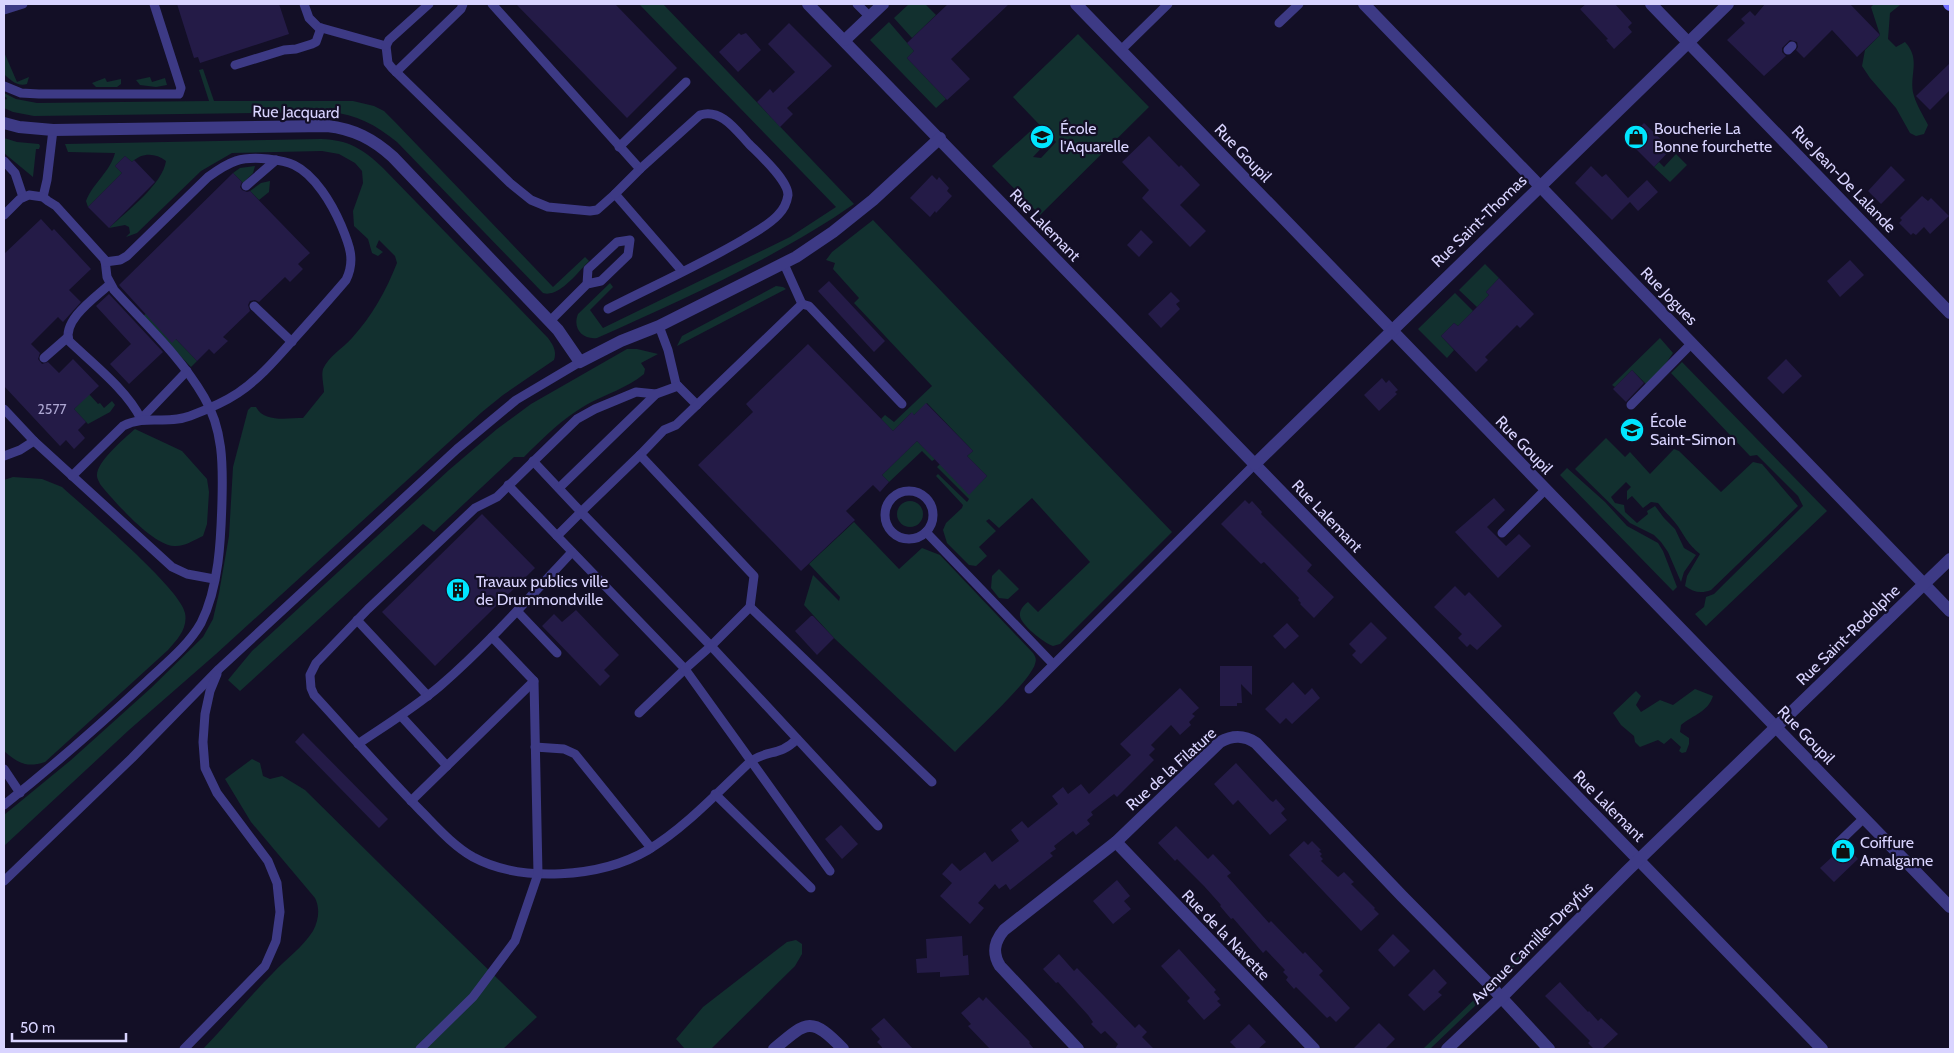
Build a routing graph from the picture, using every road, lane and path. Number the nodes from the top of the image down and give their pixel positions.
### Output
1 (23, 4) edge
2 (154, 4) edge
3 (304, 4) edge
4 (429, 4) edge
5 (463, 4) edge
6 (492, 4) edge
7 (808, 4) edge
8 (857, 4) edge
9 (883, 4) edge
10 (1076, 4) edge
11 (1168, 4) edge
12 (1299, 4) edge
13 (1364, 4) edge
14 (1652, 4) edge
15 (1728, 4) edge
16 (4, 10) edge
17 (870, 17) junction
18 (1279, 23) dead end
19 (321, 28) junction
20 (845, 40) junction
21 (1688, 42) junction
22 (386, 46) junction
23 (1121, 50) junction
24 (235, 65) dead end
25 (396, 72) junction
26 (686, 82) dead end
27 (4, 86) edge
28 (4, 123) edge
29 (53, 130) junction
30 (940, 138) junction
31 (619, 147) junction
32 (276, 160) junction
33 (4, 161) edge
34 (640, 170) junction
35 (1540, 185) junction
36 (246, 186) dead end
37 (615, 194) junction
38 (23, 197) junction
39 (43, 197) junction
40 (4, 215) edge
41 (644, 228) junction
42 (630, 240) junction
43 (105, 262) junction
44 (784, 264) junction
45 (682, 272) junction
46 (110, 284) junction
47 (587, 284) junction
48 (802, 304) junction
49 (254, 306) dead end
50 (608, 309) dead end
51 (1950, 312) edge
52 (550, 321) junction
53 (659, 326) junction
54 (1391, 330) junction
55 (68, 337) junction
56 (292, 342) junction
57 (1692, 343) junction
58 (44, 358) dead end
59 (580, 362) junction
60 (187, 371) junction
61 (678, 386) junction
62 (656, 394) junction
63 (902, 404) dead end
64 (1631, 404) dead end
65 (697, 405) junction
66 (210, 408) junction
67 (4, 409) edge
68 (142, 419) junction
69 (34, 441) junction
70 (640, 455) junction
71 (4, 456) edge
72 (533, 461) junction
73 (1255, 464) junction
74 (72, 476) junction
75 (508, 485) junction
76 (559, 488) junction
77 (1546, 490) junction
78 (581, 512) junction
79 (926, 532) junction
80 (1502, 534) dead end
81 (557, 536) junction
82 (572, 552) junction
83 (1950, 559) edge
84 (214, 579) junction
85 (1924, 584) junction
86 (750, 607) junction
87 (517, 611) junction
88 (1950, 611) edge
89 (357, 620) junction
90 (492, 637) junction
91 (711, 646) junction
92 (557, 652) dead end
93 (1053, 664) junction
94 (219, 669) junction
95 (685, 670) junction
96 (534, 681) junction
97 (1029, 689) dead end
98 (428, 696) junction
99 (639, 713) dead end
100 (401, 716) junction
101 (1776, 728) junction
102 (797, 739) junction
103 (358, 744) junction
104 (535, 747) junction
105 (751, 761) junction
106 (447, 766) junction
107 (4, 769) edge
108 (932, 782) dead end
109 (20, 792) junction
110 (715, 794) junction
111 (411, 801) junction
112 (4, 805) edge
113 (1864, 818) junction
114 (878, 826) dead end
115 (1116, 842) junction
116 (1838, 843) dead end
117 (651, 848) junction
118 (1639, 859) junction
119 (830, 871) dead end
120 (538, 874) junction
121 (4, 880) edge
122 (811, 888) dead end
123 (1950, 907) edge
124 (1500, 999) junction
125 (184, 1049) edge
126 (420, 1049) edge
127 (774, 1049) edge
128 (843, 1049) edge
129 (1078, 1049) edge
130 (1314, 1049) edge
131 (1447, 1049) edge
132 (1549, 1049) edge
133 (1822, 1049) edge

1 - 16 lane
2 - 27 lane
3 - 19 lane
4 - 22 lane
5 - 25 lane
6 - 31 lane
7 - 20 street, Rue Lalemant
8 - 17 lane
9 - 17 street
10 - 23 street, Rue Goupil
11 - 23 lane
12 - 18 lane
13 - 35 street, Rue Jogues
14 - 21 street, Rue Jean-De Lalande
15 - 21 street, Rue Saint-Thomas
17 - 20 street
19 - 22 lane
19 - 24 lane
20 - 30 street, Rue Lalemant
21 - 35 street, Rue Saint-Thomas
21 - 51 street, Rue Jean-De Lalande
22 - 25 lane
23 - 54 street, Rue Goupil
25 - 37 lane
26 - 31 lane
28 - 29 street, Rue Jacquard
29 - 39 lane
29 - 52 street, Rue Jacquard
30 - 44 street
30 - 73 street, Rue Lalemant
31 - 34 lane
32 - 36 lane
32 - 43 lane
32 - 56 lane
33 - 38 lane
34 - 37 lane
34 - 45 lane
35 - 54 street, Rue Saint-Thomas
35 - 57 street, Rue Jogues
37 - 41 lane
38 - 39 lane
38 - 40 lane
39 - 43 lane
41 - 42 lane
41 - 45 lane
42 - 47 lane
42 - 47 lane
43 - 46 lane
44 - 48 lane
44 - 53 street
45 - 50 lane
46 - 55 lane
46 - 60 lane
47 - 52 lane
48 - 63 lane
48 - 65 lane
49 - 56 lane
52 - 59 street, Rue Jacquard
53 - 59 street
53 - 61 lane
54 - 73 street, Rue Saint-Thomas
54 - 77 street, Rue Goupil
55 - 58 lane
55 - 68 lane
56 - 66 lane
57 - 64 lane
57 - 85 street, Rue Jogues
59 - 94 lane
60 - 66 lane
60 - 68 lane
61 - 62 lane
61 - 65 lane
62 - 72 lane
62 - 76 lane
65 - 70 lane
66 - 68 lane
66 - 84 lane
67 - 69 lane
68 - 74 lane
69 - 71 lane
69 - 74 lane
70 - 78 lane
70 - 86 lane
72 - 75 lane
72 - 76 lane
73 - 93 lane
73 - 118 street, Rue Lalemant
74 - 84 lane
75 - 81 lane
75 - 89 lane
76 - 78 lane
77 - 80 lane
77 - 101 street, Rue Goupil
78 - 81 lane
78 - 91 lane
79 - 79 lane
79 - 93 lane
81 - 82 lane
82 - 87 lane
82 - 95 lane
83 - 85 street, Rue Saint-Rodolphe
84 - 109 lane
85 - 88 street, Rue Jogues
85 - 101 street, Rue Saint-Rodolphe
86 - 91 lane
86 - 108 lane
87 - 90 lane
87 - 92 lane
89 - 98 lane
89 - 103 lane
90 - 96 lane
90 - 98 lane
91 - 95 lane
91 - 102 lane
93 - 97 lane
94 - 121 lane
94 - 125 lane
95 - 99 lane
95 - 105 lane
96 - 104 lane
96 - 106 lane
98 - 100 lane
100 - 103 lane
100 - 106 lane
101 - 113 street, Rue Goupil
101 - 118 street, Rue Saint-Rodolphe
102 - 105 lane
102 - 114 lane
103 - 111 lane
104 - 117 lane
104 - 120 lane
105 - 110 lane
105 - 119 lane
106 - 111 lane
107 - 109 lane
109 - 112 lane
110 - 117 lane
110 - 122 lane
111 - 120 lane
113 - 116 lane
113 - 123 street, Rue Goupil
115 - 124 street, Rue de la Filature
115 - 129 street, Rue de la Filature
115 - 130 street, Rue de la Navette
117 - 120 lane
118 - 124 street, Avenue Camille-Dreyfus
118 - 133 street, Rue Lalemant
120 - 126 lane
124 - 131 street, Avenue Camille-Dreyfus
124 - 132 street, Rue de la Filature
127 - 128 street

